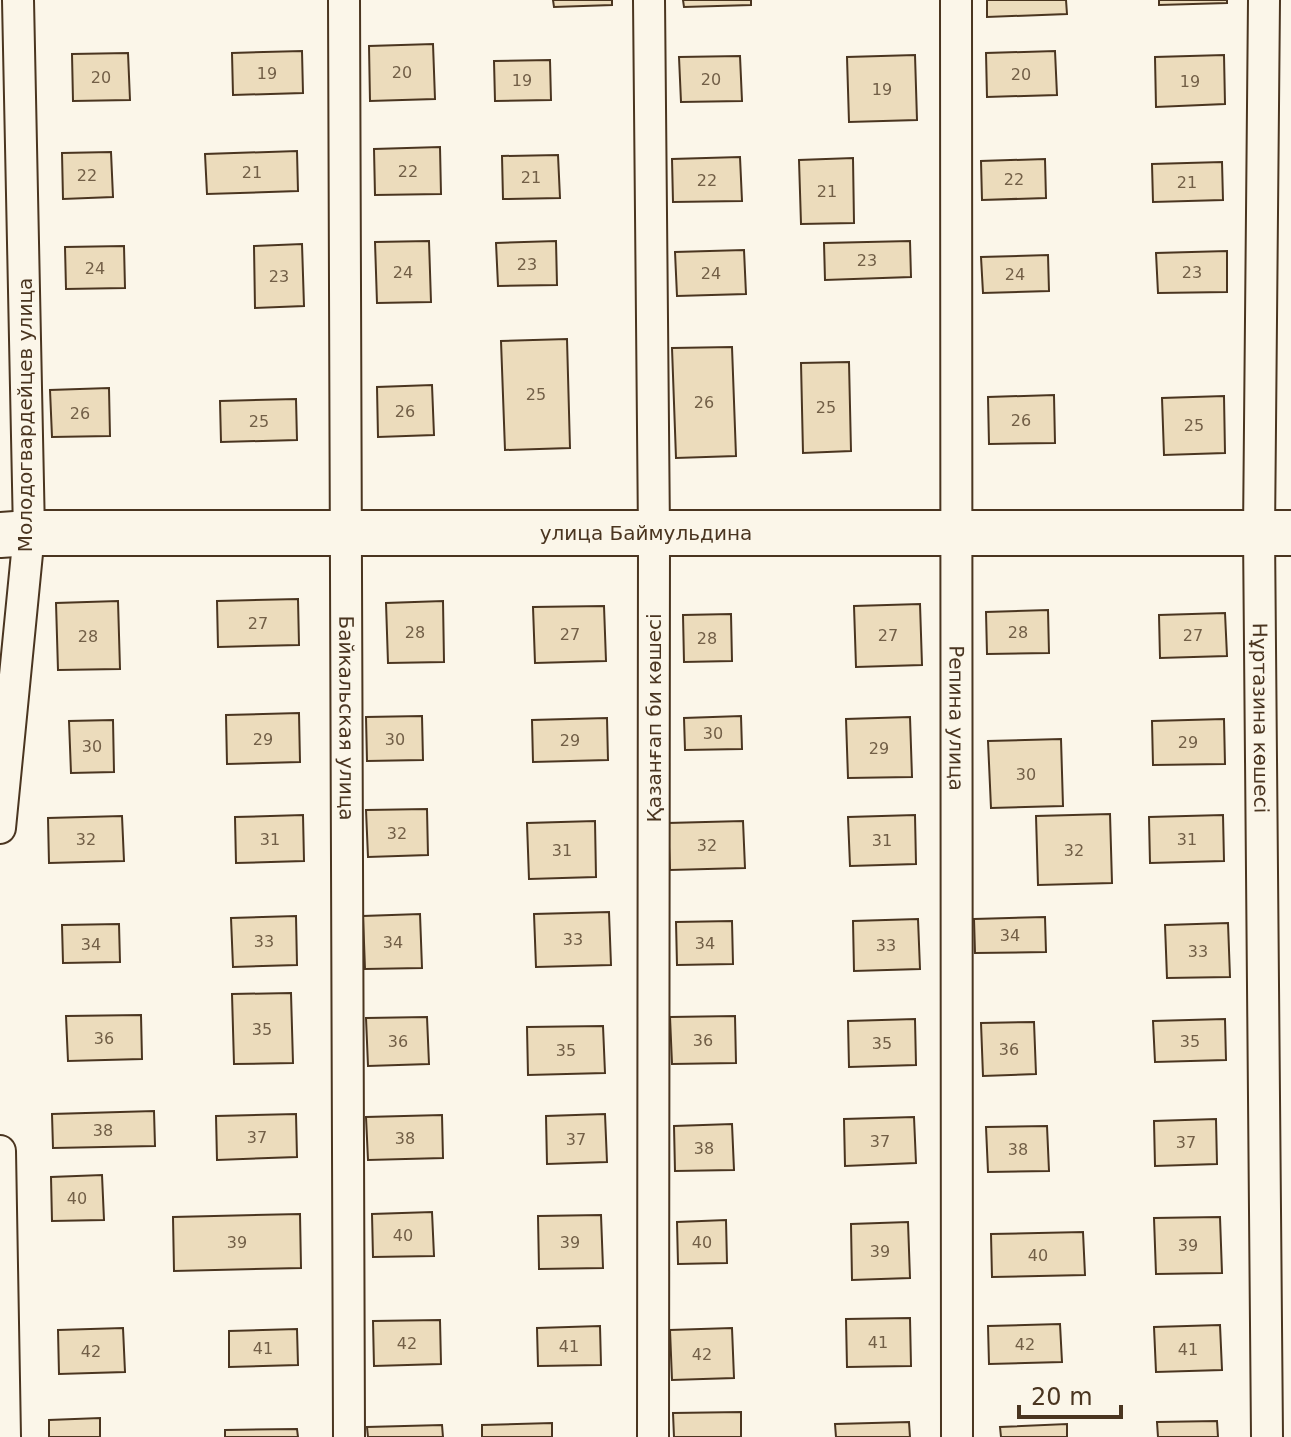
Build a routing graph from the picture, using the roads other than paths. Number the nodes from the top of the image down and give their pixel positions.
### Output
1 (18, 0) edge
2 (344, 0) edge
3 (649, 0) edge
4 (956, 0) edge
5 (1264, 0) edge
6 (344, 533) junction
7 (654, 533) junction
8 (956, 533) junction
9 (1275, 533) edge
10 (15, 534) edge
11 (0, 828) edge
12 (0, 1151) edge
13 (5, 1437) edge
14 (349, 1437) edge
15 (653, 1437) edge
16 (957, 1437) edge
17 (1267, 1437) edge

1 - 10 street, Молодогвардейцев улица
2 - 6 street, Байкальская улица
3 - 7 street, Қазанғап би көшесі
4 - 8 street, Репина улица
5 - 9 street, Нұртазина көшесі
6 - 7 street, улица Баймульдина
6 - 10 street, улица Баймульдина
6 - 14 street, Байкальская улица
7 - 8 street, улица Баймульдина
7 - 15 street, Қазанғап би көшесі
8 - 9 street, улица Баймульдина
8 - 16 street, Репина улица
9 - 17 street, Нұртазина көшесі
10 - 11 street, Молодогвардейцев улица
12 - 13 street

